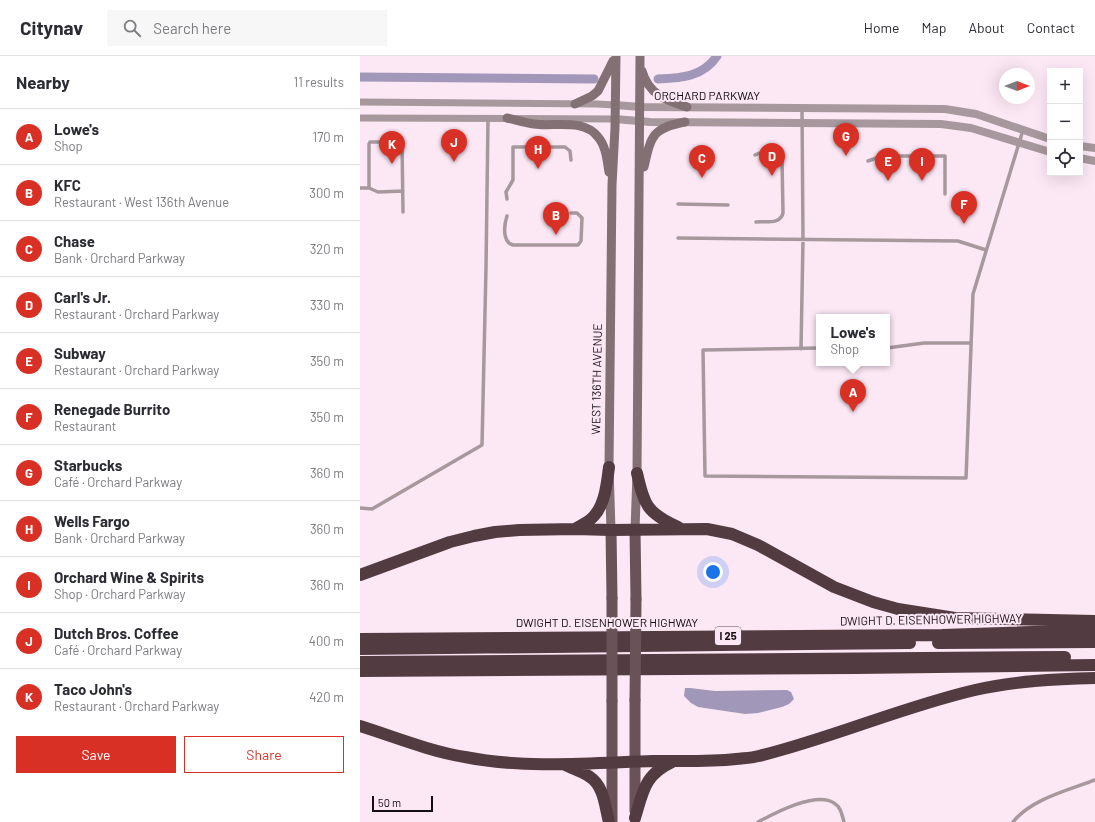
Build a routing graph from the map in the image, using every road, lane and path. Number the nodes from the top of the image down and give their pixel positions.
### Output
1 (615, 56) edge
2 (640, 59) edge
3 (360, 102) edge
4 (575, 104) junction
5 (615, 105) junction
6 (641, 108) junction
7 (687, 108) junction
8 (802, 108) junction
9 (360, 118) edge
10 (488, 118) junction
11 (507, 118) junction
12 (615, 119) junction
13 (641, 121) junction
14 (686, 122) junction
15 (802, 122) junction
16 (1024, 129) junction
17 (1047, 138) edge
18 (1020, 142) junction
19 (1083, 146) edge
20 (1095, 148) edge
21 (1047, 151) edge
22 (755, 155) dead end
23 (1083, 159) edge
24 (571, 160) dead end
25 (868, 161) dead end
26 (1095, 161) edge
27 (640, 184) junction
28 (612, 185) junction
29 (360, 188) edge
30 (369, 188) junction
31 (403, 191) junction
32 (945, 194) dead end
33 (507, 199) dead end
34 (678, 204) dead end
35 (728, 205) dead end
36 (403, 212) dead end
37 (571, 214) dead end
38 (507, 216) dead end
39 (756, 222) dead end
40 (678, 238) dead end
41 (803, 240) junction
42 (986, 250) junction
43 (971, 343) junction
44 (816, 348) edge
45 (890, 348) edge
46 (801, 349) junction
47 (609, 467) junction
48 (637, 473) junction
49 (360, 508) edge
50 (681, 528) junction
51 (575, 529) junction
52 (611, 530) junction
53 (635, 530) junction
54 (360, 575) edge
55 (1095, 621) edge
56 (1095, 630) edge
57 (360, 639) edge
58 (1095, 642) edge
59 (360, 649) edge
60 (1095, 657) edge
61 (360, 662) edge
62 (1095, 665) edge
63 (360, 671) edge
64 (1095, 678) edge
65 (360, 726) edge
66 (675, 761) junction
67 (612, 762) junction
68 (635, 762) junction
69 (562, 763) junction
70 (1095, 780) edge
71 (635, 820) edge
72 (608, 822) edge
73 (612, 822) edge
74 (758, 822) edge
75 (844, 822) edge
76 (1013, 822) edge

1 - 4 main road
1 - 5 main road, WEST 136TH AVENUE
2 - 6 main road
2 - 7 main road
3 - 4 street, ORCHARD PARKWAY
4 - 5 street, ORCHARD PARKWAY
5 - 6 street, ORCHARD PARKWAY
5 - 12 main road, WEST 136TH AVENUE
6 - 7 street, ORCHARD PARKWAY
6 - 13 main road
7 - 8 street, ORCHARD PARKWAY
8 - 15 lane
8 - 16 street, ORCHARD PARKWAY
9 - 10 street
10 - 11 street
10 - 49 lane
11 - 12 street
11 - 28 main road
12 - 13 street
12 - 28 main road, WEST 136TH AVENUE
13 - 14 street
13 - 27 main road
14 - 15 street
14 - 27 main road
15 - 18 street
15 - 41 lane
16 - 17 street, ORCHARD PARKWAY
16 - 18 lane
18 - 21 street
18 - 42 lane
19 - 20 street
22 - 39 lane
23 - 26 street
24 - 33 lane
25 - 32 lane
27 - 48 main road
28 - 47 main road, WEST 136TH AVENUE
29 - 30 lane
30 - 31 lane
30 - 31 lane
31 - 36 lane
34 - 35 lane
37 - 38 lane
40 - 41 lane
41 - 42 lane
41 - 46 lane
42 - 43 lane
43 - 45 lane
43 - 46 lane
44 - 46 lane
47 - 51 highway
47 - 52 main road, WEST 136TH AVENUE
48 - 50 highway
48 - 53 main road
50 - 53 highway
50 - 55 highway
51 - 52 highway
51 - 54 highway
52 - 53 highway
52 - 67 main road, WEST 136TH AVENUE, bridge
53 - 68 main road, bridge
56 - 57 highway, DWIGHT D. EISENHOWER HIGHWAY / I 25
58 - 59 highway
60 - 61 highway
62 - 63 highway
64 - 66 highway
65 - 69 highway
66 - 68 highway
66 - 71 highway
67 - 68 highway
67 - 69 highway
67 - 73 main road, WEST 136TH AVENUE
68 - 71 main road
69 - 72 highway
70 - 76 lane
74 - 75 lane

